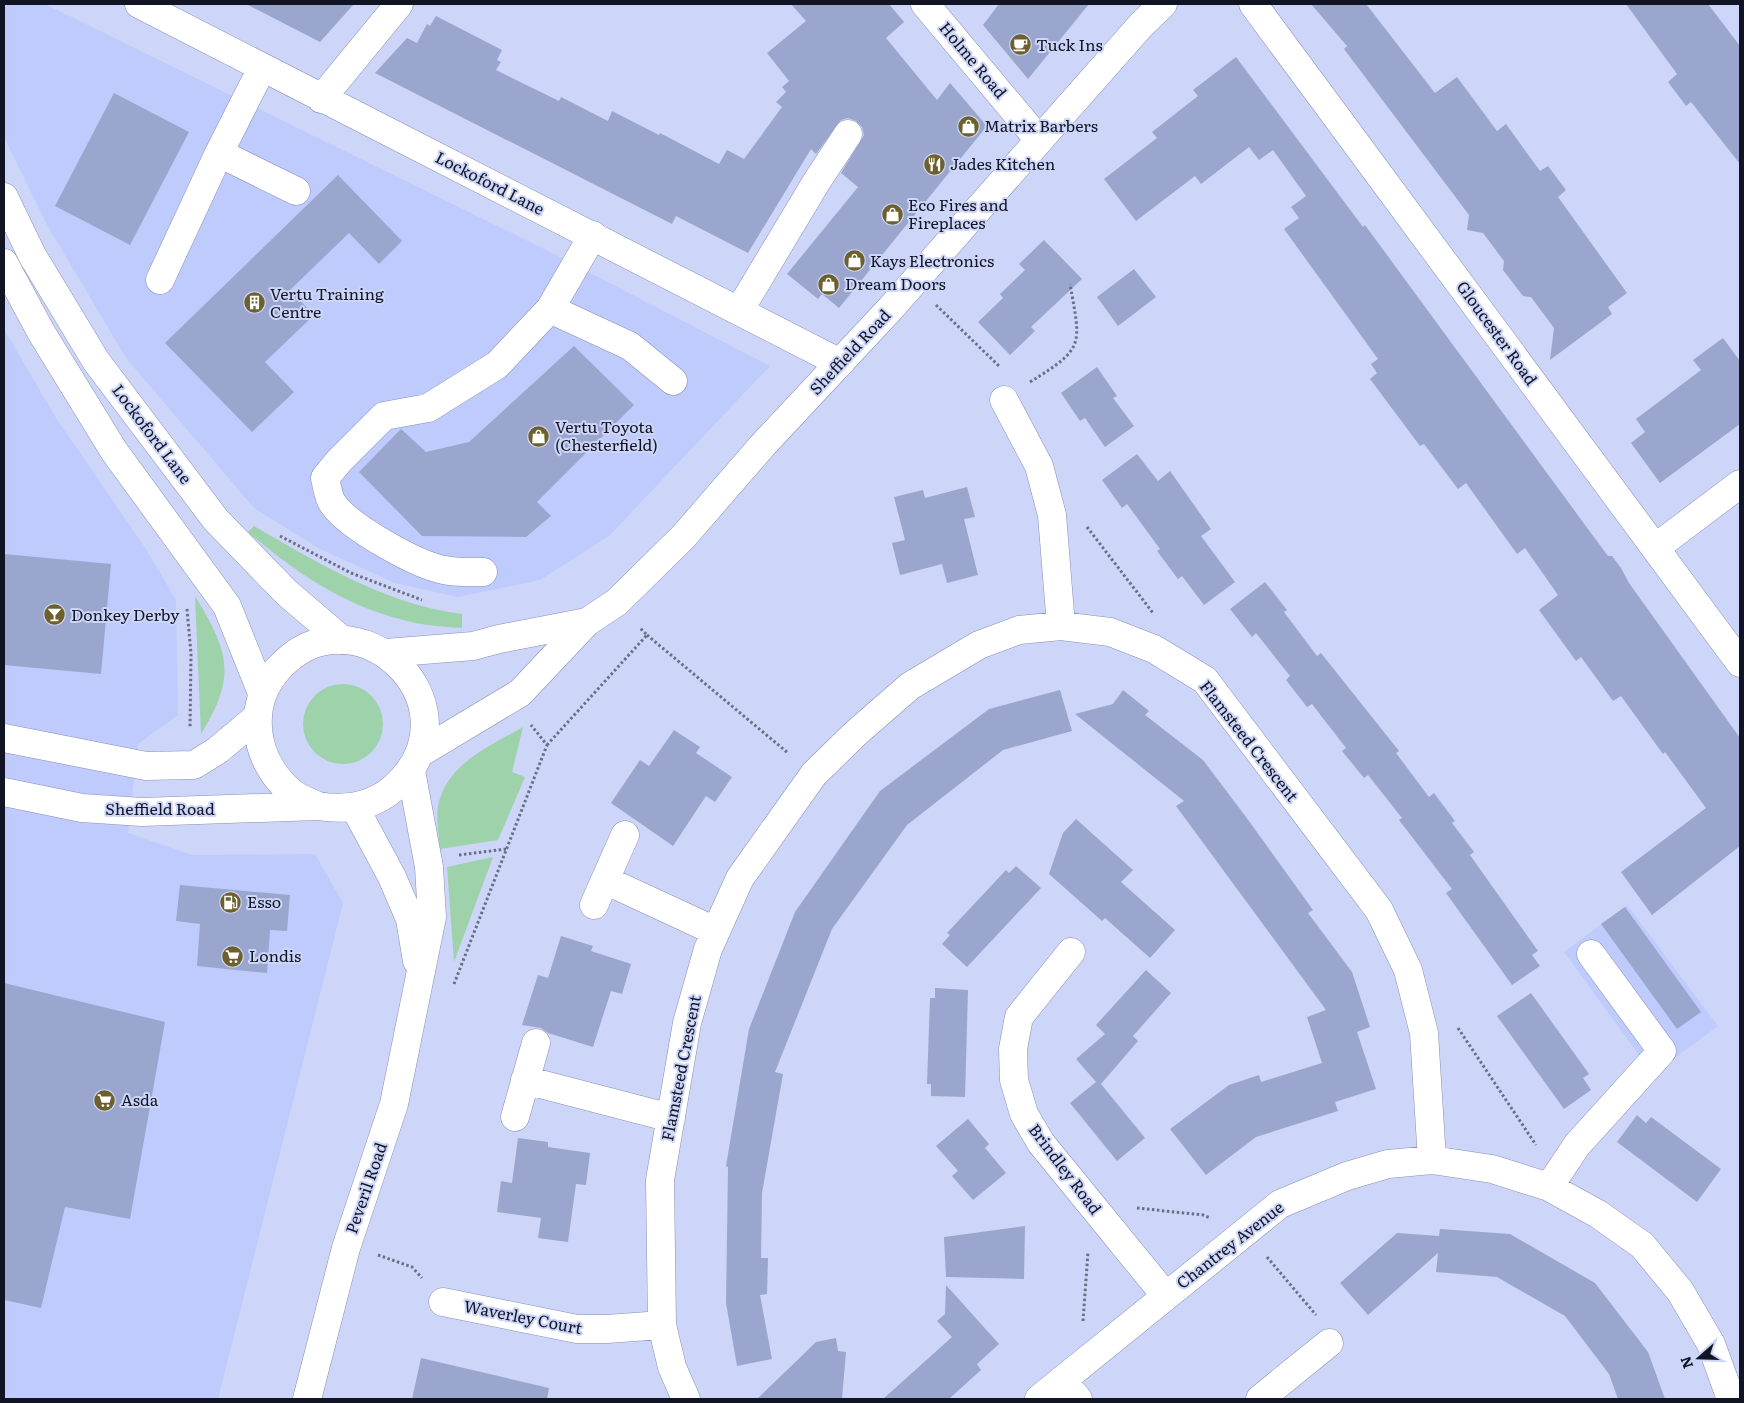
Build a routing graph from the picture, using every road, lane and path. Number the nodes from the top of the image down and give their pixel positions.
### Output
1 (139, 4) edge
2 (399, 4) edge
3 (925, 4) edge
4 (1163, 4) edge
5 (1253, 4) edge
6 (262, 68) junction
7 (321, 99) junction
8 (848, 134) dead end
9 (1039, 140) junction
10 (219, 153) junction
11 (296, 191) dead end
12 (4, 197) edge
13 (593, 235) junction
14 (4, 263) edge
15 (160, 280) dead end
16 (1070, 284) dead end
17 (935, 305) dead end
18 (550, 309) junction
19 (739, 311) junction
20 (840, 363) junction
21 (673, 381) dead end
22 (1013, 394) junction
23 (1740, 484) edge
24 (1080, 519) dead end
25 (278, 535) dead end
26 (1655, 548) junction
27 (483, 572) dead end
28 (186, 599) dead end
29 (425, 600) dead end
30 (617, 602) junction
31 (1158, 619) dead end
32 (587, 622) junction
33 (1061, 626) junction
34 (647, 635) junction
35 (342, 640) junction
36 (386, 653) junction
37 (1740, 663) edge
38 (260, 705) junction
39 (531, 725) dead end
40 (190, 733) dead end
41 (4, 738) edge
42 (547, 745) junction
43 (415, 762) junction
44 (814, 774) junction
45 (4, 792) edge
46 (318, 806) junction
47 (355, 808) junction
48 (625, 835) dead end
49 (506, 849) junction
50 (453, 856) dead end
51 (605, 880) junction
52 (594, 905) dead end
53 (715, 931) junction
54 (1071, 952) dead end
55 (1591, 954) dead end
56 (417, 987) junction
57 (1455, 1024) dead end
58 (536, 1043) dead end
59 (525, 1080) junction
60 (515, 1117) dead end
61 (671, 1118) junction
62 (1432, 1160) junction
63 (1550, 1187) junction
64 (371, 1252) dead end
65 (412, 1267) dead end
66 (1165, 1296) junction
67 (444, 1302) dead end
68 (662, 1325) junction
69 (1329, 1343) dead end
70 (1070, 1389) edge
71 (307, 1399) edge
72 (686, 1399) edge
73 (1039, 1399) edge
74 (1260, 1399) edge
75 (1731, 1399) edge

1 - 6 street, Lockoford Lane
2 - 7 street
3 - 9 street, Holme Road
4 - 9 street, Sheffield Road
5 - 26 street, Gloucester Road
6 - 7 street, Lockoford Lane
6 - 10 street
7 - 13 street, Lockoford Lane
8 - 19 street
9 - 20 street, Sheffield Road
10 - 11 street
10 - 15 street
12 - 35 street, Lockoford Lane
13 - 18 street
13 - 19 street, Lockoford Lane
14 - 38 street
16 - 22 path
17 - 22 path
18 - 21 street
18 - 27 street
19 - 20 street, Lockoford Lane
20 - 30 street, Sheffield Road
22 - 33 street
23 - 26 street
24 - 31 path
25 - 29 path
26 - 37 street, Gloucester Road
28 - 40 path
30 - 32 street, Sheffield Road
30 - 34 path
32 - 36 street, Sheffield Road
32 - 43 street, Sheffield Road
33 - 44 street, Flamsteed Crescent
33 - 62 street, Flamsteed Crescent
34 - 42 path
34 - 44 path
35 - 36 street, Sheffield Road
35 - 38 street, Sheffield Road
36 - 43 street, Sheffield Road
38 - 41 street, Sheffield Road
38 - 46 street, Sheffield Road
39 - 42 path
42 - 49 path
43 - 47 street, Sheffield Road
43 - 56 street, Peveril Road
44 - 53 street, Flamsteed Crescent
45 - 46 street, Sheffield Road
46 - 47 street, Sheffield Road
47 - 56 street, Peveril Road
48 - 51 street
49 - 50 path
49 - 56 path
51 - 52 street
51 - 53 street
53 - 61 street, Flamsteed Crescent
54 - 66 street, Brindley Road
55 - 63 street
56 - 71 street, Peveril Road
57 - 63 path
58 - 59 street
59 - 60 street
59 - 61 street
61 - 68 street, Flamsteed Crescent
62 - 63 street, Chantrey Avenue
62 - 66 street, Chantrey Avenue
63 - 75 street, Chantrey Avenue
64 - 65 path
66 - 70 street, Chantrey Avenue
67 - 68 street, Waverley Court
68 - 72 street, Flamsteed Crescent
69 - 74 street
70 - 73 street, Chantrey Avenue

